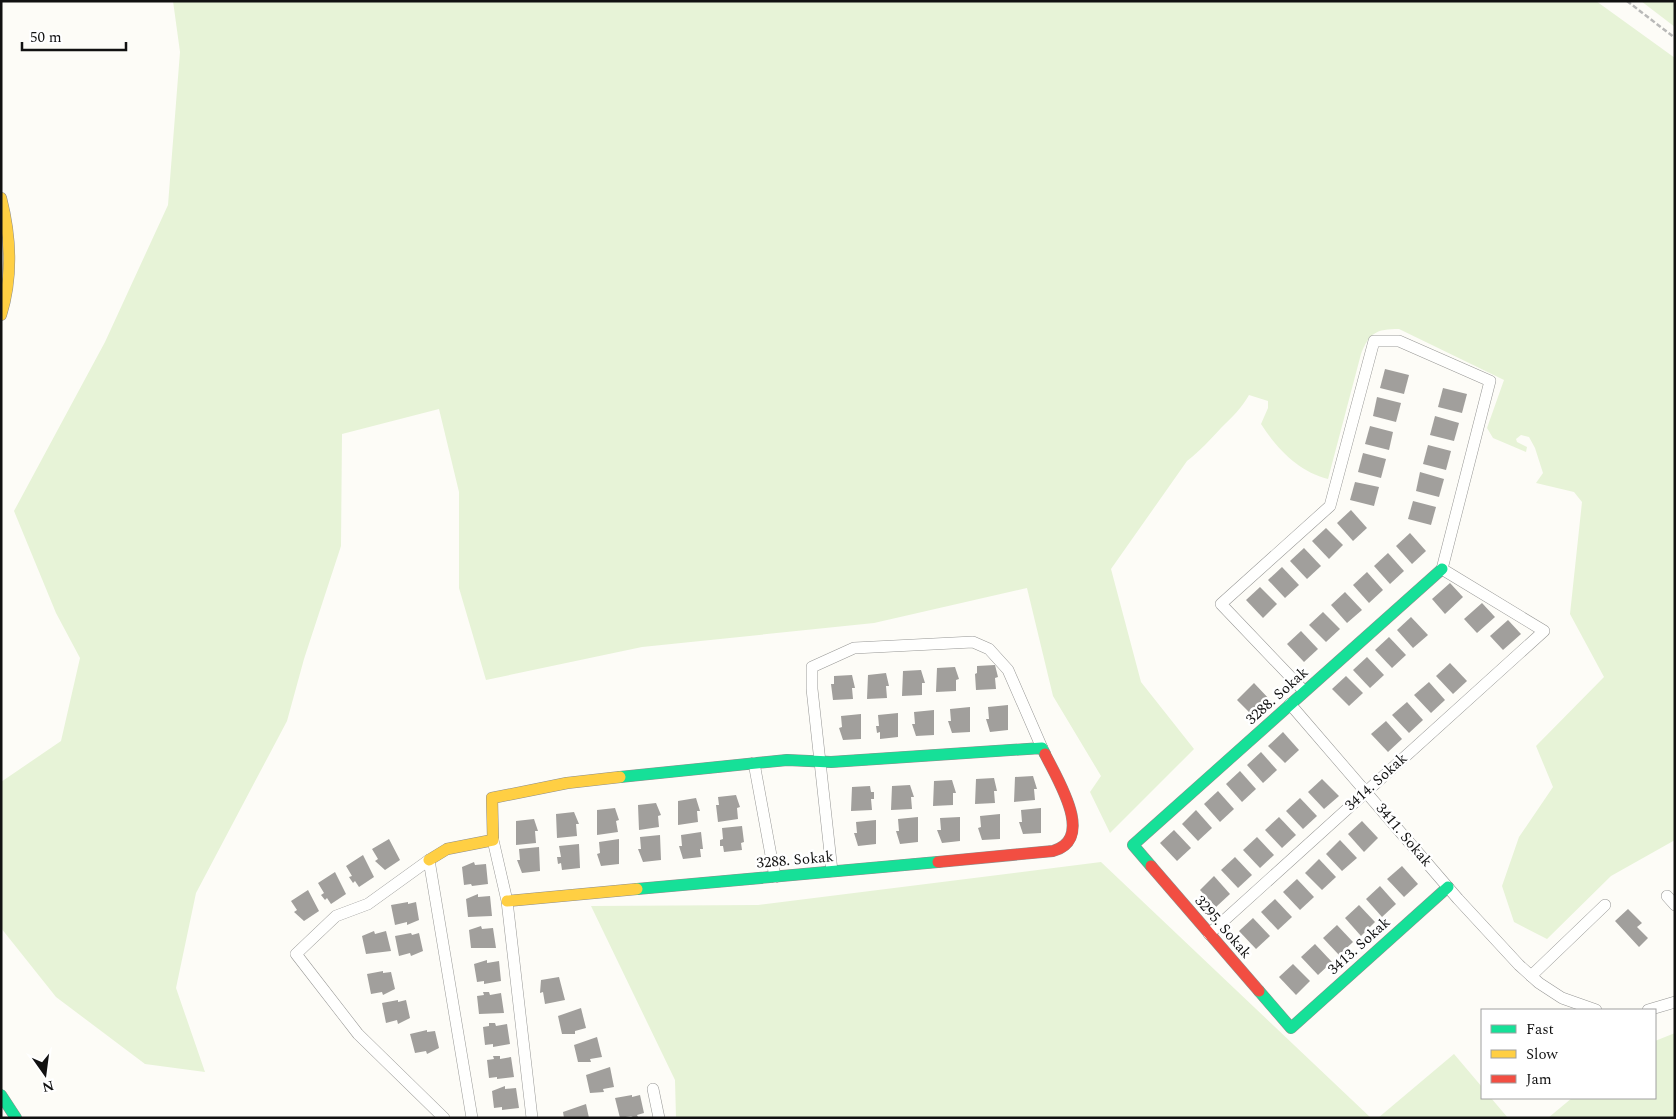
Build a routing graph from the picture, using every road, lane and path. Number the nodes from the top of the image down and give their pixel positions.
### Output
1 (1627, 1) edge
2 (1675, 38) edge
3 (1, 198) edge
4 (1, 315) edge
5 (1442, 569) junction
6 (1304, 692) junction
7 (1290, 704) junction
8 (1042, 748) junction
9 (821, 761) junction
10 (754, 764) junction
11 (1366, 791) junction
12 (493, 840) junction
13 (1132, 845) joint
14 (429, 860) junction
15 (832, 871) junction
16 (775, 877) junction
17 (1448, 887) junction
18 (1667, 896) dead end
19 (508, 901) junction
20 (1675, 905) edge
21 (1605, 906) dead end
22 (1209, 934) junction
23 (1531, 976) junction
24 (1675, 1002) edge
25 (1593, 1009) edge
26 (1651, 1009) edge
27 (1291, 1028) joint
28 (653, 1089) dead end
29 (1, 1095) edge
30 (16, 1118) edge
31 (444, 1118) edge
32 (472, 1118) edge
33 (532, 1118) edge
34 (659, 1118) edge

1 - 2 path
3 - 4 main road
5 - 6 main road, 3288. Sokak
5 - 6 street
5 - 11 street, 3414. Sokak
6 - 7 main road, 3288. Sokak
7 - 11 street, 3411. Sokak
7 - 13 main road, 3288. Sokak
8 - 9 main road
8 - 9 street
8 - 15 main road, 3288. Sokak
9 - 10 main road
9 - 15 street
10 - 12 main road
10 - 16 street
11 - 17 street, 3411. Sokak
11 - 22 street, 3414. Sokak
12 - 14 main road
12 - 19 street
13 - 22 main road, 3295. Sokak
14 - 31 street
14 - 32 street
15 - 16 main road, 3288. Sokak
16 - 19 main road, 3288. Sokak
17 - 23 street, 3411. Sokak
17 - 27 main road, 3413. Sokak
18 - 20 street
19 - 33 street
21 - 23 street
22 - 27 main road, 3295. Sokak
23 - 25 street, 3411. Sokak
24 - 26 street
28 - 34 street
29 - 30 main road

